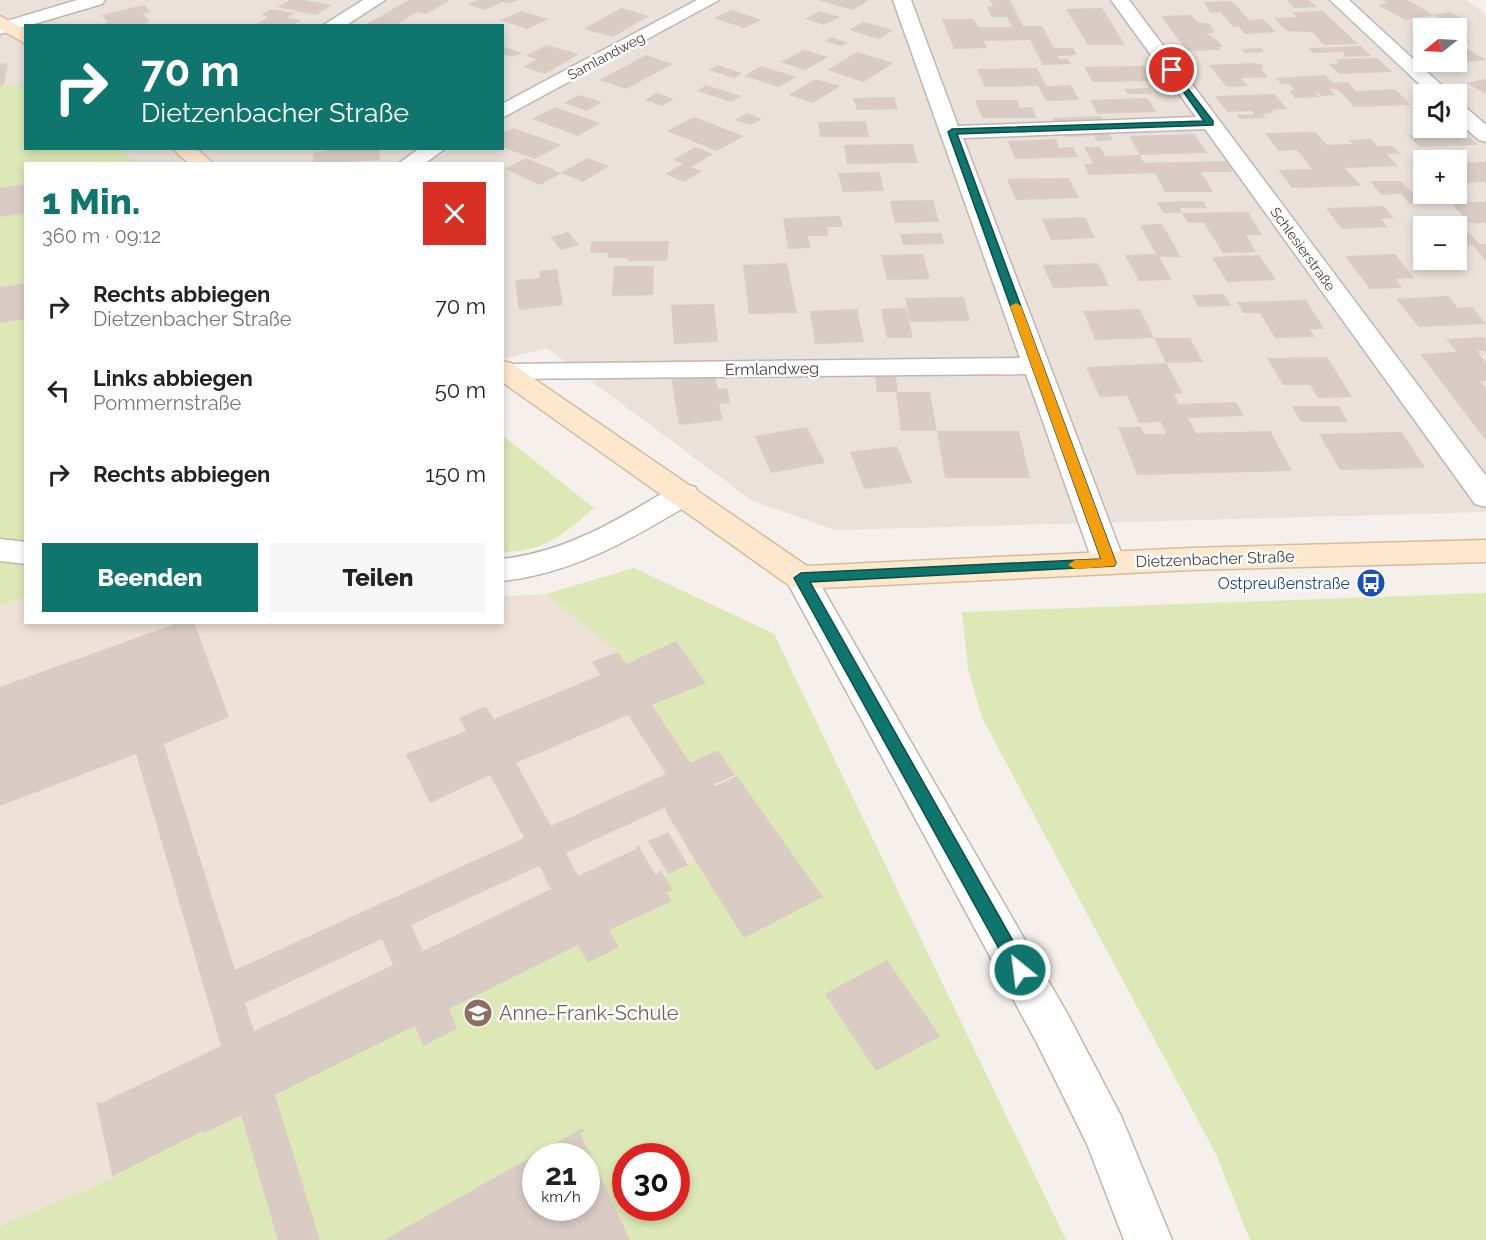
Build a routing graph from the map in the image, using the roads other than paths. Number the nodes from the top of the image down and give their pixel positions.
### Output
1 (96, 0) edge
2 (376, 0) edge
3 (710, 0) edge
4 (902, 0) edge
5 (1120, 0) edge
6 (1339, 0) edge
7 (334, 24) edge
8 (3, 26) edge
9 (24, 38) edge
10 (1430, 84) edge
11 (504, 111) edge
12 (1467, 119) edge
13 (1210, 123) junction
14 (952, 132) junction
15 (1486, 136) edge
16 (185, 150) edge
17 (432, 150) edge
18 (201, 162) edge
19 (412, 162) edge
20 (1037, 366) junction
21 (505, 371) edge
22 (684, 494) junction
23 (1486, 497) edge
24 (0, 550) edge
25 (1486, 551) edge
26 (24, 553) edge
27 (1109, 563) junction
28 (504, 570) edge
29 (801, 578) junction
30 (1148, 1240) edge

1 - 8 street
2 - 7 street
3 - 11 street, Samlandweg
4 - 14 street
5 - 13 street, Schlesierstraße
6 - 10 street
8 - 9 main road
12 - 15 street
13 - 14 street
13 - 23 street, Schlesierstraße
14 - 20 street
16 - 18 main road
17 - 19 street
20 - 21 street, Ermlandweg
20 - 27 street
21 - 22 main road
22 - 28 street
22 - 29 main road
24 - 26 street
25 - 27 main road, Dietzenbacher Straße
27 - 29 main road, Dietzenbacher Straße
29 - 30 street

